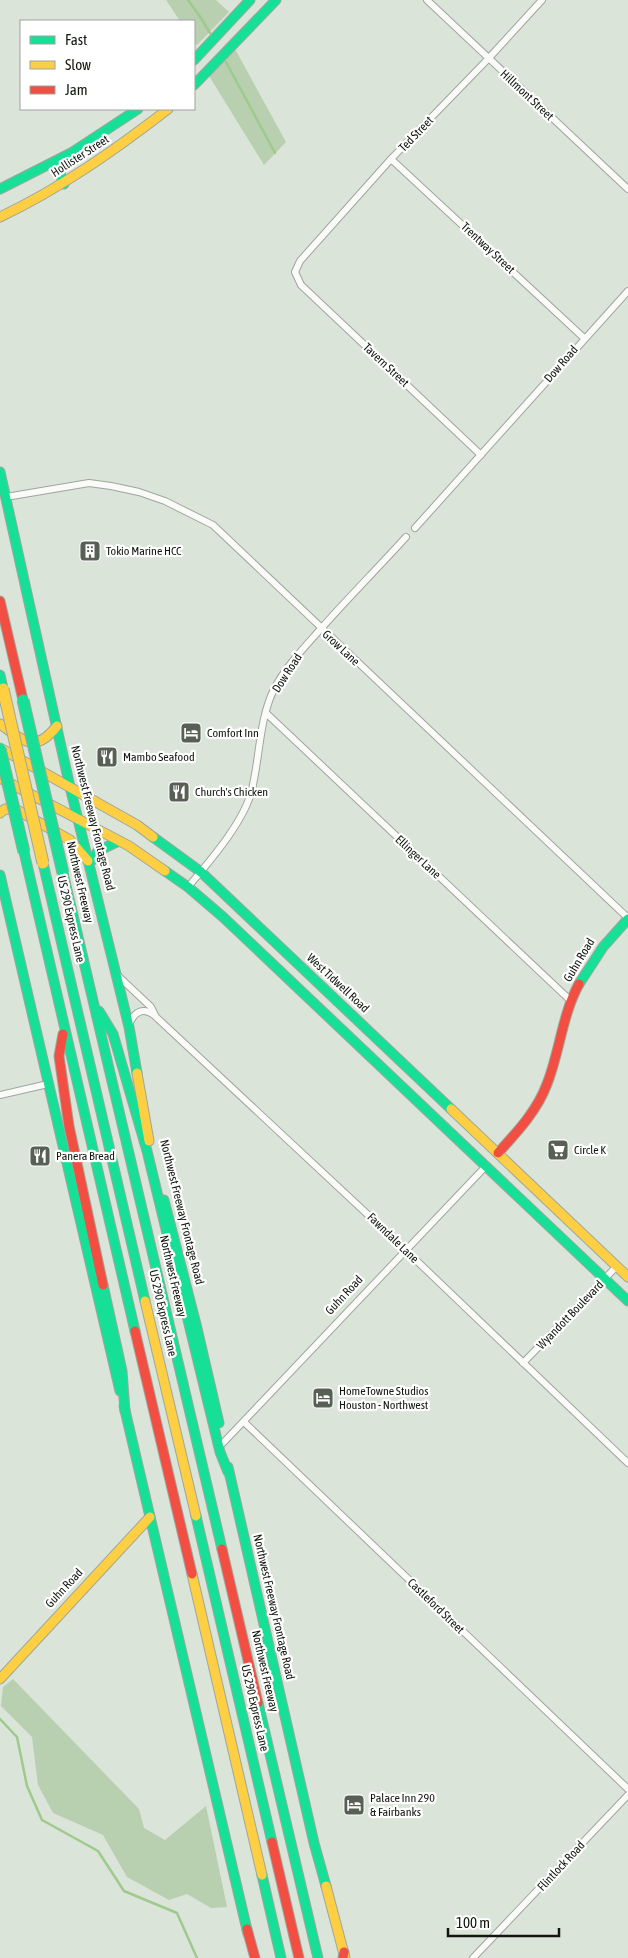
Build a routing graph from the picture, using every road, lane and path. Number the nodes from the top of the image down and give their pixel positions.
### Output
1 (250, 0) edge
2 (276, 0) edge
3 (427, 0) edge
4 (542, 0) edge
5 (195, 59) edge
6 (488, 59) junction
7 (195, 85) edge
8 (137, 110) edge
9 (167, 110) edge
10 (391, 159) junction
11 (56, 162) junction
12 (64, 184) junction
13 (628, 188) edge
14 (0, 189) edge
15 (0, 217) edge
16 (295, 272) joint
17 (628, 291) edge
18 (584, 338) junction
19 (481, 455) junction
20 (0, 472) edge
21 (6, 497) junction
22 (415, 528) dead end
23 (406, 538) dead end
24 (0, 601) edge
25 (321, 628) junction
26 (0, 675) edge
27 (266, 713) junction
28 (0, 724) edge
29 (57, 726) junction
30 (0, 748) edge
31 (0, 778) edge
32 (70, 787) junction
33 (0, 813) edge
34 (79, 819) junction
35 (119, 841) junction
36 (90, 863) junction
37 (201, 872) junction
38 (0, 875) edge
39 (188, 887) junction
40 (628, 919) edge
41 (298, 964) junction
42 (116, 974) junction
43 (285, 976) junction
44 (571, 1000) junction
45 (94, 1003) junction
46 (156, 1016) junction
47 (64, 1027) junction
48 (129, 1027) junction
49 (399, 1059) junction
50 (386, 1072) junction
51 (48, 1084) junction
52 (0, 1095) edge
53 (498, 1153) junction
54 (486, 1166) junction
55 (406, 1250) junction
56 (617, 1266) junction
57 (628, 1277) edge
58 (604, 1279) junction
59 (628, 1302) edge
60 (523, 1363) junction
61 (125, 1411) junction
62 (244, 1422) junction
63 (223, 1443) junction
64 (628, 1463) edge
65 (228, 1472) junction
66 (150, 1517) junction
67 (0, 1679) edge
68 (628, 1789) edge
69 (628, 1795) edge
70 (344, 1956) edge
71 (254, 1958) edge
72 (281, 1958) edge
73 (299, 1958) edge
74 (318, 1958) edge
75 (473, 1958) edge

1 - 5 main road
2 - 7 main road
3 - 6 street, Hillmont Street
4 - 6 street, Ted Street
6 - 10 street, Ted Street
6 - 13 street, Hillmont Street
8 - 11 main road, Hollister Street
9 - 12 main road, Hollister Street
10 - 16 street, Ted Street
10 - 18 street, Trentway Street
11 - 12 main road
11 - 14 main road, Hollister Street
12 - 15 main road, Hollister Street
16 - 19 street, Tavern Street
17 - 18 street, Dow Road
18 - 19 street, Dow Road
19 - 22 street, Dow Road
20 - 21 main road, Northwest Freeway Frontage Road
21 - 25 street, Grow Lane
21 - 29 main road, Northwest Freeway Frontage Road
23 - 25 street, Dow Road
24 - 45 main road, Northwest Freeway, bridge
25 - 27 street, Dow Road
25 - 40 street, Grow Lane
26 - 73 main road, US 290 Express Lane, bridge
27 - 37 street, Dow Road
27 - 44 street, Ellinger Lane
28 - 29 main road
29 - 32 main road, Northwest Freeway Frontage Road
30 - 32 main road, West Tidwell Road
30 - 47 main road, bridge
31 - 34 main road
32 - 34 main road, Northwest Freeway Frontage Road
32 - 37 main road, West Tidwell Road
33 - 36 main road
34 - 35 main road
34 - 36 main road, Northwest Freeway Frontage Road
35 - 36 main road
35 - 39 main road
36 - 42 main road, Northwest Freeway Frontage Road
37 - 39 street, Dow Road
37 - 41 main road, West Tidwell Road
38 - 51 main road
39 - 43 main road
40 - 44 main road, Guhn Road
41 - 43 main road
41 - 49 main road, West Tidwell Road
42 - 46 street, Fawndale Lane
42 - 48 main road, Northwest Freeway Frontage Road
43 - 50 main road
44 - 53 main road, Guhn Road
45 - 65 main road
45 - 74 main road, Northwest Freeway
46 - 48 street
46 - 55 street, Fawndale Lane
47 - 61 main road
47 - 72 main road
48 - 63 main road, Northwest Freeway Frontage Road
49 - 50 main road
49 - 53 main road, West Tidwell Road
50 - 54 main road
51 - 52 street
51 - 61 main road
53 - 56 main road, West Tidwell Road
54 - 55 street, Guhn Road
54 - 58 main road
55 - 60 street, Fawndale Lane
55 - 62 street, Guhn Road
56 - 57 main road, West Tidwell Road
56 - 58 street, Wyandott Boulevard
58 - 59 main road
58 - 60 street, Wyandott Boulevard
60 - 64 street, Fawndale Lane
61 - 66 main road
62 - 63 street, Guhn Road
62 - 68 street, Castleford Street
63 - 65 main road, Northwest Freeway Frontage Road
65 - 70 main road, Northwest Freeway Frontage Road
66 - 67 main road, Guhn Road
66 - 71 main road
69 - 75 street, Flintlock Road

